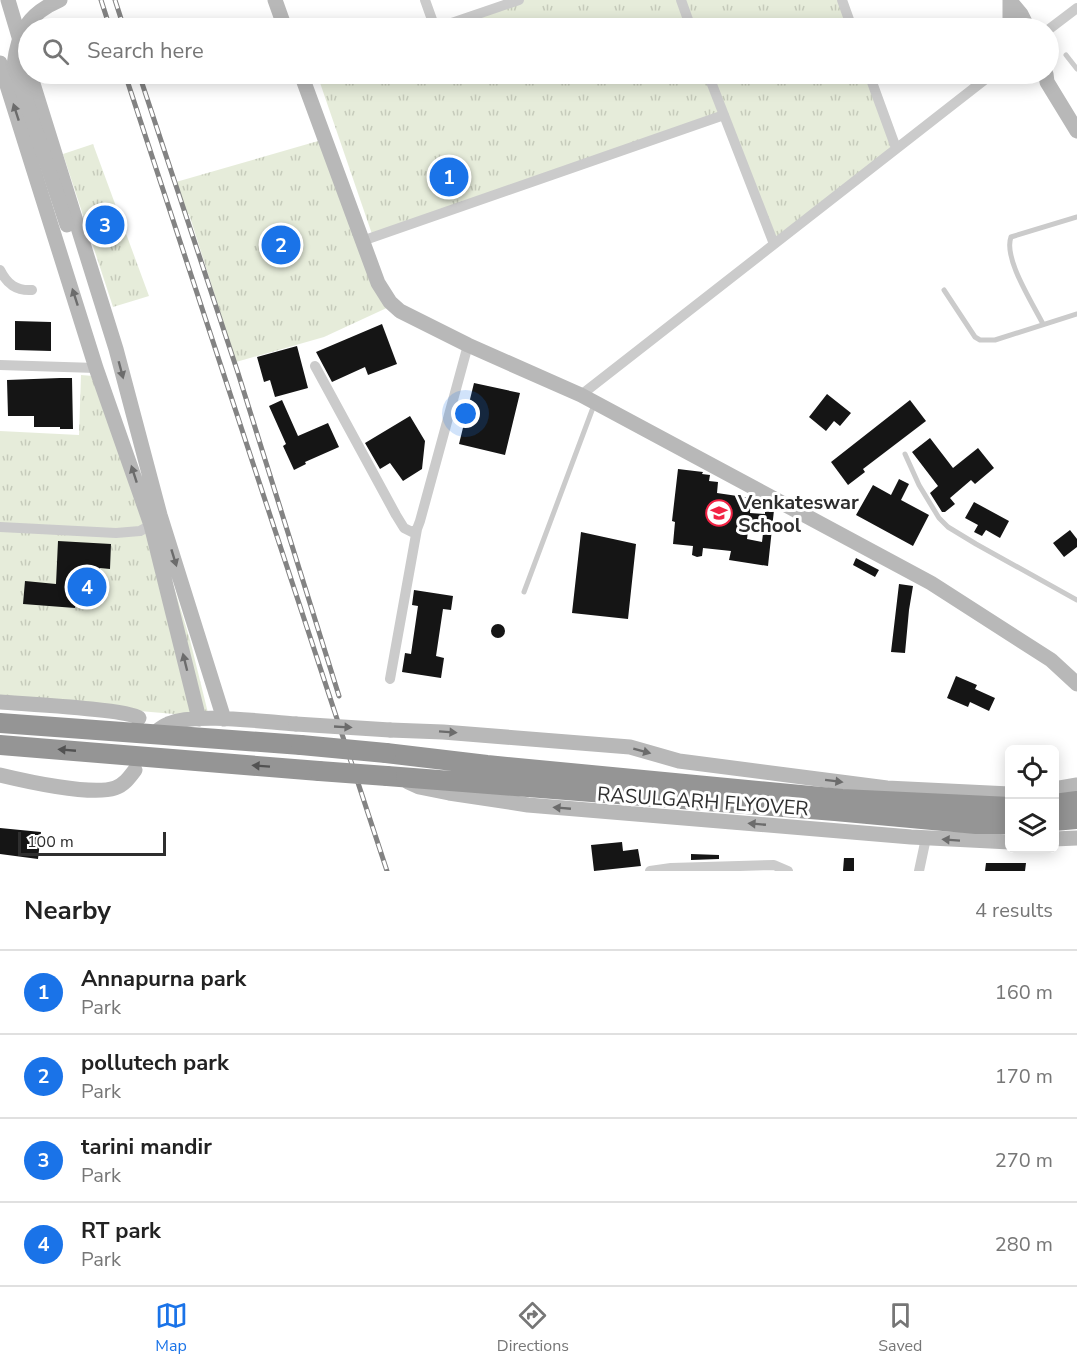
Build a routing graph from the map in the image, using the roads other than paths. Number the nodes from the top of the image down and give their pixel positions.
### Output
1 (8, 0) edge
2 (60, 0) edge
3 (275, 0) edge
4 (424, 0) edge
5 (519, 0) edge
6 (681, 0) edge
7 (842, 0) edge
8 (1010, 1) edge
9 (1077, 8) edge
10 (31, 18) edge
11 (281, 18) edge
12 (432, 18) edge
13 (466, 18) edge
14 (687, 18) edge
15 (848, 18) edge
16 (1010, 18) edge
17 (1023, 18) edge
18 (1059, 22) edge
19 (18, 34) edge
20 (18, 44) edge
21 (1066, 55) dead end
22 (0, 63) edge
23 (1077, 69) edge
24 (18, 77) edge
25 (20, 84) edge
26 (33, 84) edge
27 (307, 84) edge
28 (712, 84) edge
29 (872, 84) edge
30 (979, 84) edge
31 (1047, 84) edge
32 (724, 115) junction
33 (1077, 131) edge
34 (896, 148) junction
35 (1077, 217) edge
36 (362, 241) junction
37 (774, 244) junction
38 (0, 270) edge
39 (32, 290) dead end
40 (944, 290) dead end
41 (1077, 314) edge
42 (97, 317) junction
43 (1043, 324) junction
44 (111, 335) junction
45 (89, 341) junction
46 (468, 345) junction
47 (0, 365) edge
48 (315, 366) dead end
49 (96, 368) junction
50 (581, 395) junction
51 (595, 403) junction
52 (905, 454) dead end
53 (151, 525) junction
54 (0, 527) edge
55 (417, 529) junction
56 (524, 592) dead end
57 (1077, 600) edge
58 (1051, 660) junction
59 (390, 679) dead end
60 (1077, 684) edge
61 (1077, 694) edge
62 (0, 702) edge
63 (139, 718) dead end
64 (200, 719) junction
65 (224, 719) junction
66 (0, 723) edge
67 (152, 735) junction
68 (0, 745) edge
69 (135, 771) dead end
70 (0, 776) edge
71 (391, 777) junction
72 (1077, 785) edge
73 (1059, 788) edge
74 (1005, 794) edge
75 (1077, 801) edge
76 (1059, 803) edge
77 (1005, 807) edge
78 (1077, 819) edge
79 (1059, 821) edge
80 (1005, 824) edge
81 (926, 838) junction
82 (1077, 838) edge
83 (1059, 839) edge
84 (1005, 842) edge
85 (671, 869) edge
86 (650, 871) edge
87 (788, 871) edge
88 (919, 871) edge

1 - 19 street
2 - 10 street, bridge
3 - 11 street
4 - 12 street
5 - 13 street
6 - 14 street
7 - 15 street
8 - 16 street
8 - 17 street
9 - 18 street
20 - 24 street, bridge
21 - 23 lane
45 -> 22 street
25 - 42 street, bridge
26 - 44 street
27 - 36 street
28 - 32 street
29 - 34 street
30 - 34 street
31 - 33 street
32 - 36 street
32 - 37 street
34 - 37 street
35 - 43 lane
36 - 46 street
37 - 50 street
38 - 39 street
40 - 43 lane
41 - 43 lane
42 - 44 street
42 - 45 street
44 -> 65 street
45 - 49 street
46 - 50 street
46 - 55 street
47 - 49 street
48 - 55 street
53 -> 49 street
50 - 51 street
51 - 56 lane
51 - 58 street
52 - 57 lane
53 - 54 street
64 -> 53 street
55 - 59 street
58 - 60 street
58 - 61 street
62 - 63 street
64 - 65 street
64 - 67 street
65 -> 74 street, bridge
66 - 67 highway, RASULGARH FLYOVER
67 - 77 highway, RASULGARH FLYOVER, bridge
71 -> 68 highway, RASULGARH FLYOVER, bridge
69 - 70 street
71 - 80 highway, RASULGARH FLYOVER
81 -> 71 street
72 - 73 street
75 - 76 highway
78 - 79 highway
84 -> 81 street
81 - 88 street
82 - 83 street
85 - 86 street
85 - 87 street

